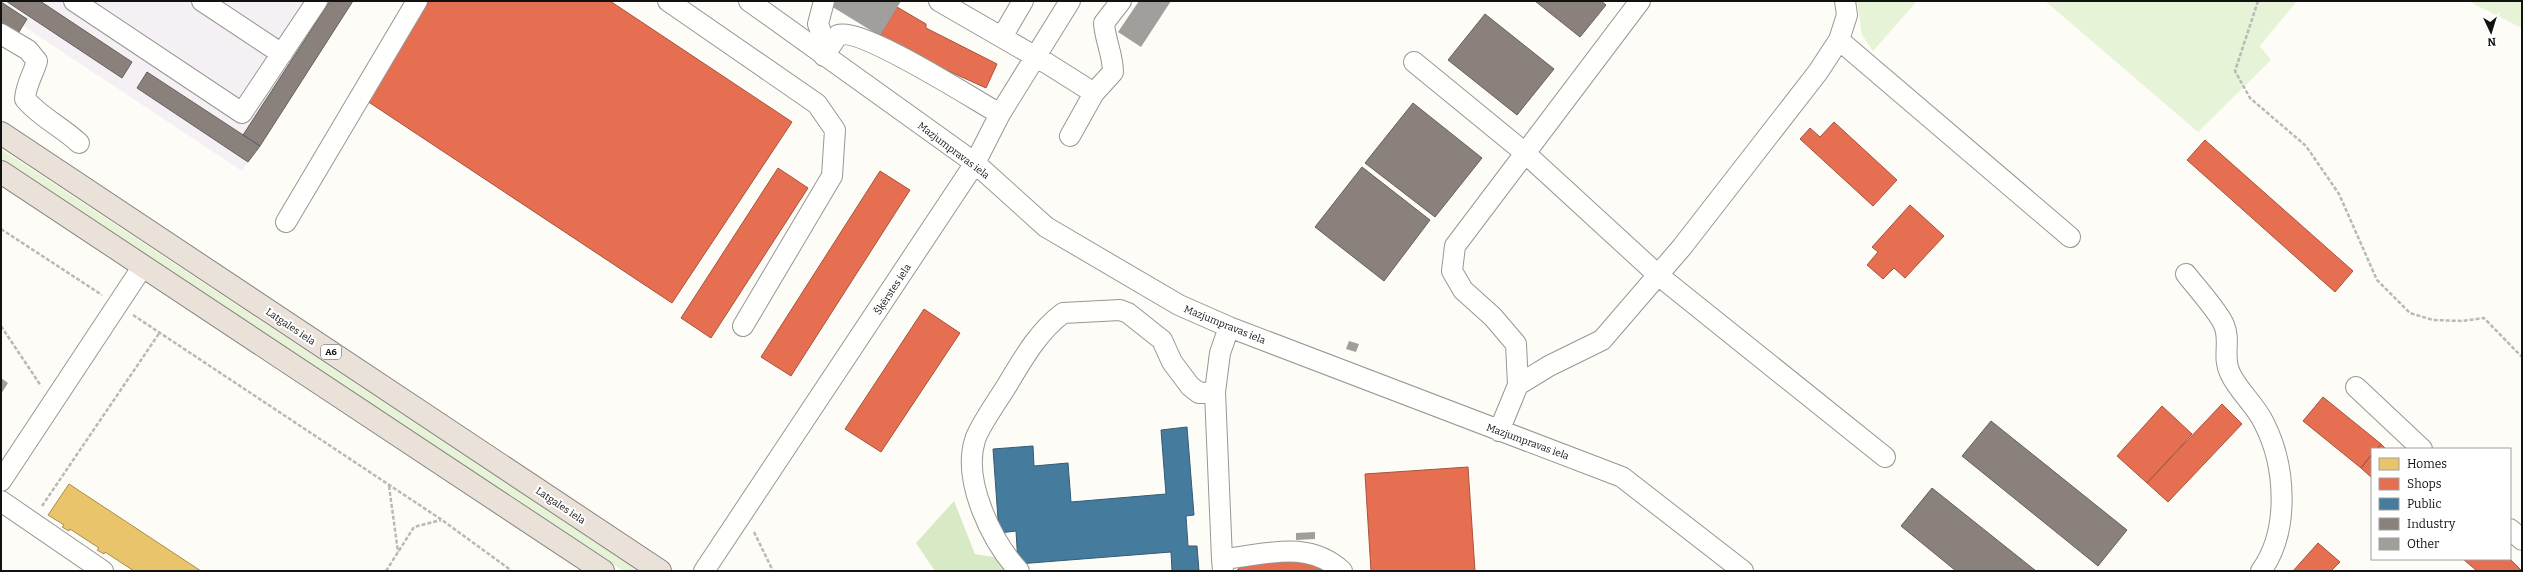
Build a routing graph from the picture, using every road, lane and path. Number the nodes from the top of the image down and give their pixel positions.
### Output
1 (74, 1) edge
2 (202, 1) edge
3 (317, 1) edge
4 (417, 1) edge
5 (668, 1) edge
6 (749, 1) edge
7 (824, 1) edge
8 (939, 1) edge
9 (1023, 1) edge
10 (1070, 1) edge
11 (1121, 1) edge
12 (1640, 1) edge
13 (1844, 1) edge
14 (2258, 1) edge
15 (1, 34) edge
16 (1002, 37) junction
17 (1839, 40) junction
18 (826, 53) junction
19 (282, 54) junction
20 (1035, 56) junction
21 (1414, 62) dead end
22 (1094, 93) junction
23 (1000, 114) junction
24 (1, 133) edge
25 (1070, 136) dead end
26 (78, 143) dead end
27 (1524, 152) junction
28 (975, 163) junction
29 (1, 172) edge
30 (286, 222) dead end
31 (1, 229) edge
32 (2070, 237) dead end
33 (143, 266) junction
34 (2186, 274) dead end
35 (1658, 275) junction
36 (117, 304) junction
37 (1, 326) edge
38 (743, 326) dead end
39 (1229, 327) junction
40 (160, 332) junction
41 (2522, 357) edge
42 (1518, 385) junction
43 (2356, 387) dead end
44 (1215, 392) junction
45 (52, 403) junction
46 (1499, 431) junction
47 (2421, 448) edge
48 (1885, 457) dead end
49 (1, 481) edge
50 (389, 485) junction
51 (1, 501) edge
52 (745, 511) junction
53 (442, 520) junction
54 (31, 523) junction
55 (2511, 530) edge
56 (2522, 540) edge
57 (398, 552) junction
58 (1222, 565) edge
59 (103, 571) edge
60 (386, 571) edge
61 (512, 571) edge
62 (604, 571) edge
63 (660, 571) edge
64 (704, 571) edge
65 (773, 571) edge
66 (1019, 571) edge
67 (1342, 571) edge
68 (1743, 571) edge
69 (2261, 571) edge

1 - 19 street
2 - 19 street
3 - 19 street
4 - 30 street
5 - 38 street
6 - 18 street, Mazjumpravas iela
7 - 18 street
8 - 16 street
9 - 16 street
10 - 20 street, Šķērstes iela
11 - 22 street
12 - 27 street
13 - 17 street
14 - 41 path
15 - 26 street
16 - 20 street
17 - 32 street
17 - 35 street
18 - 23 street
18 - 28 street, Mazjumpravas iela
20 - 22 street
20 - 23 street, Šķērstes iela
21 - 27 street
22 - 25 street
23 - 28 street, Šķērstes iela
24 - 63 highway, Latgales iela / A6
27 - 35 street
27 - 42 street
28 - 39 street, Mazjumpravas iela
28 - 52 street, Šķērstes iela
29 - 33 highway
31 - 36 path
33 - 36 street
33 - 62 highway
34 - 69 street
35 - 42 street
35 - 48 street
36 - 40 path
36 - 45 street
37 - 45 path
39 - 44 street
39 - 46 street, Mazjumpravas iela
40 - 50 path
40 - 54 path
42 - 46 street
43 - 47 street
44 - 58 street
44 - 66 street
45 - 49 street
46 - 68 street, Mazjumpravas iela
50 - 53 path
50 - 57 path
51 - 54 street
52 - 64 street, Šķērstes iela
52 - 65 path
53 - 57 path
53 - 61 path
54 - 59 street
55 - 56 street
57 - 60 path
58 - 67 street

